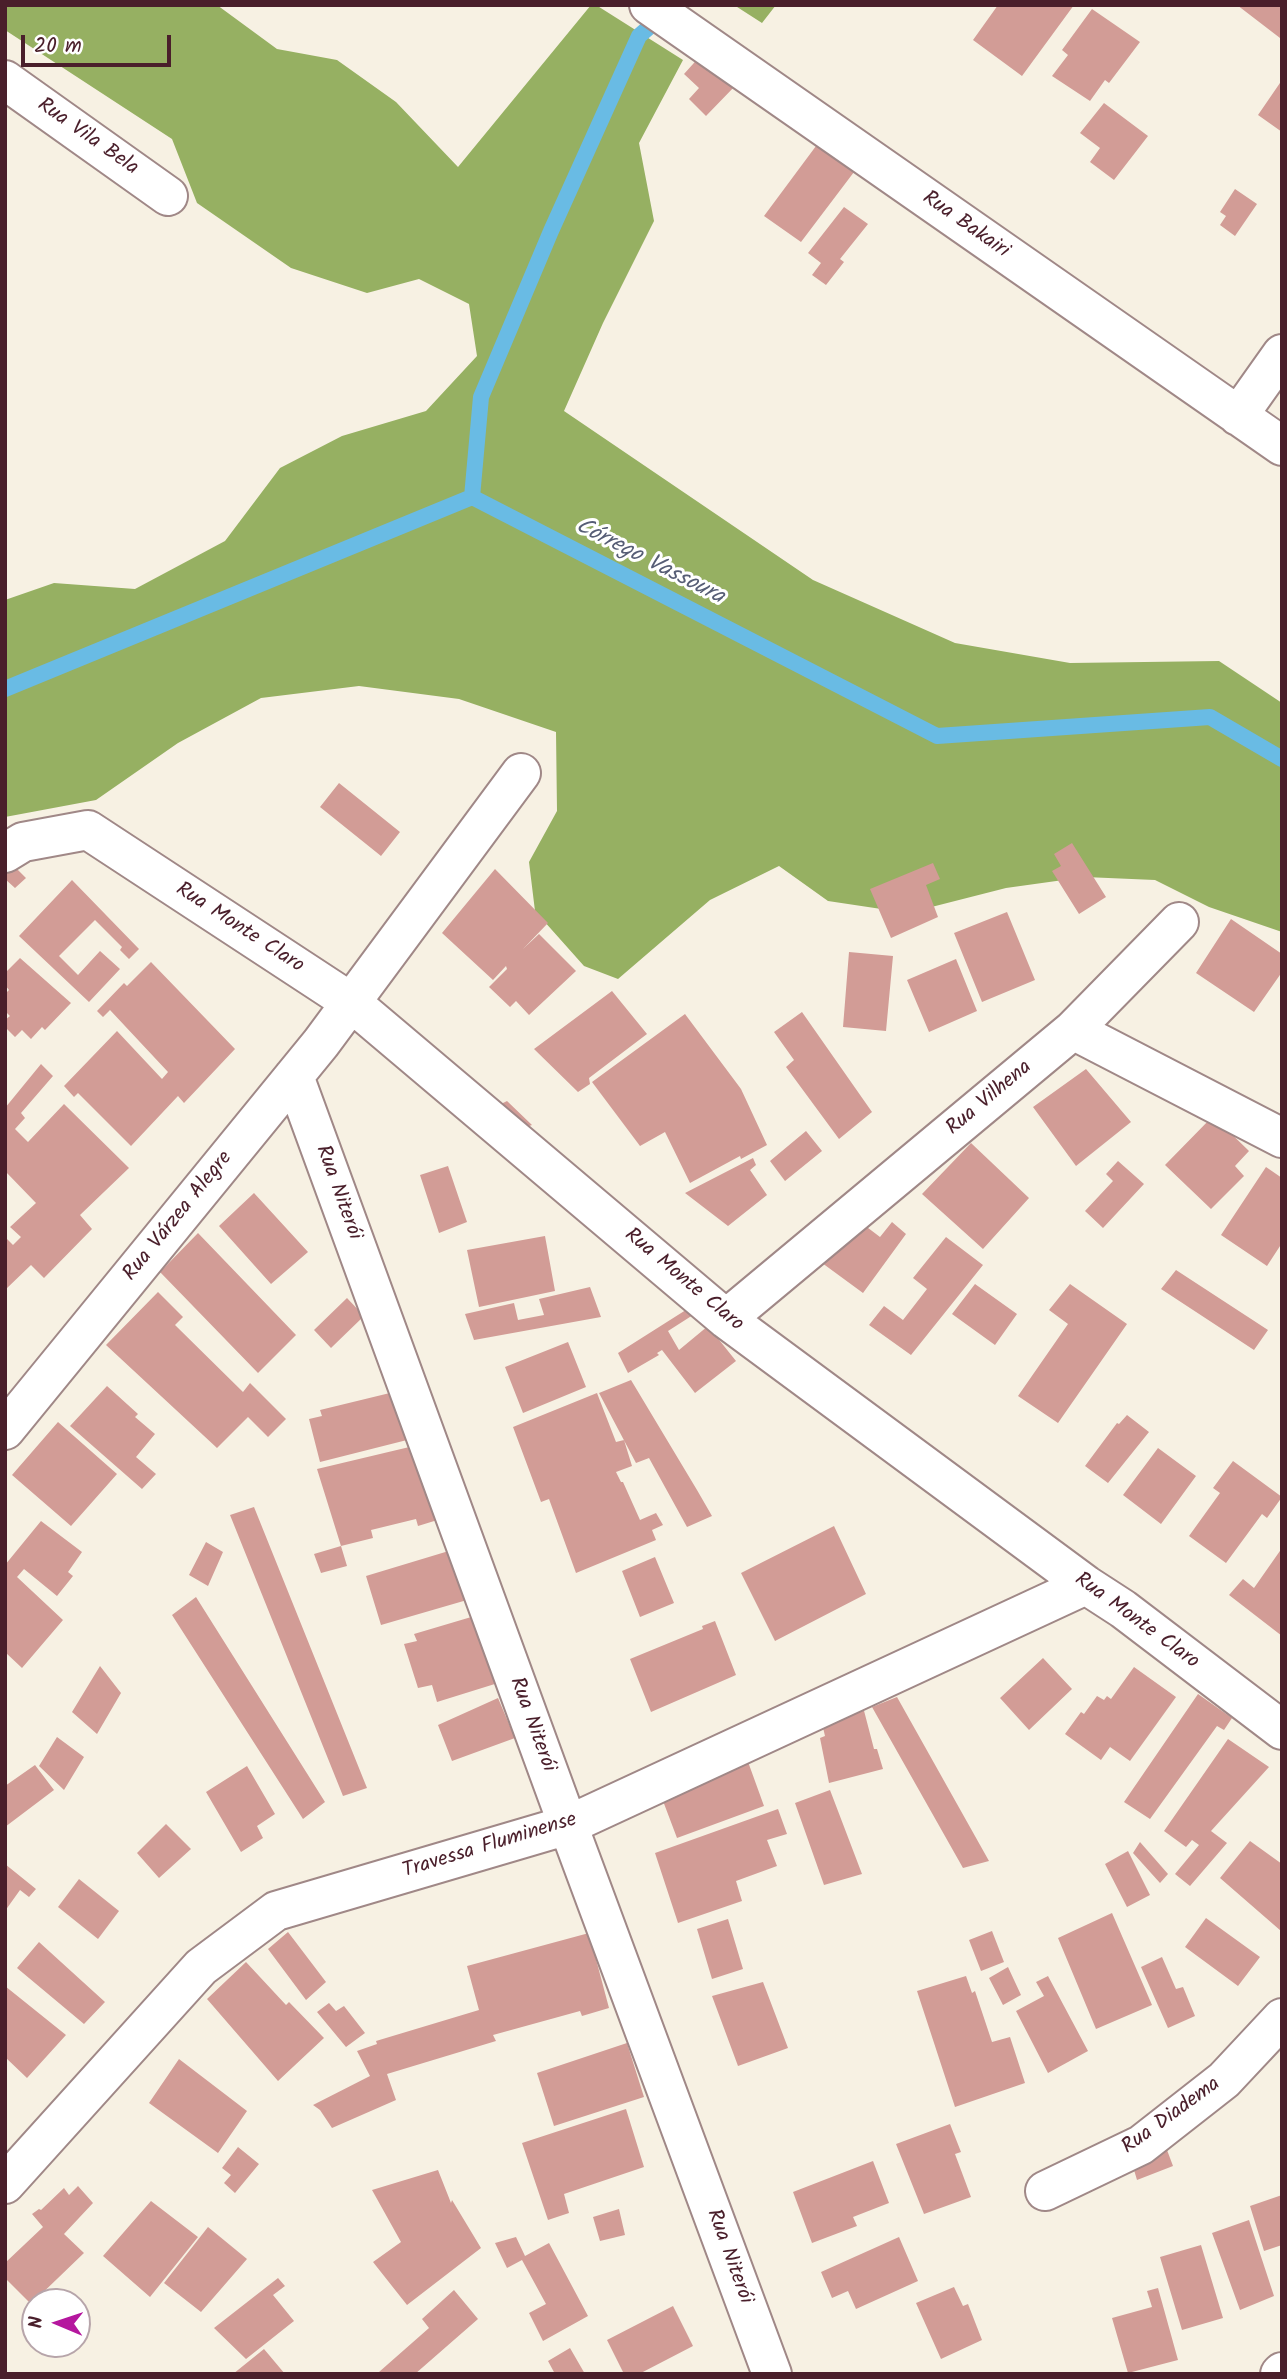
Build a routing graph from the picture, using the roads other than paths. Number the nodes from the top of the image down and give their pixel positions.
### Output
1 (649, 5) edge
2 (5, 80) edge
3 (168, 196) dead end
4 (1282, 354) edge
5 (1238, 416) junction
6 (1282, 446) edge
7 (521, 773) dead end
8 (5, 853) edge
9 (1178, 922) dead end
10 (352, 1003) junction
11 (1073, 1030) junction
12 (294, 1076) junction
13 (1282, 1138) edge
14 (726, 1319) junction
15 (5, 1430) edge
16 (1086, 1586) junction
17 (1282, 1730) edge
18 (568, 1825) junction
19 (1282, 2018) edge
20 (5, 2184) edge
21 (1045, 2191) dead end
22 (772, 2374) edge

1 - 5 street, Rua Bakairi
2 - 3 street, Rua Vila Bela
4 - 5 street
5 - 6 street, Rua Bakairi
7 - 10 street, Rua Várzea Alegre
8 - 10 street, Rua Monte Claro
9 - 11 street, Rua Vilhena
10 - 12 street, Rua Várzea Alegre
10 - 14 street, Rua Monte Claro
11 - 13 street
11 - 14 street, Rua Vilhena
12 - 15 street, Rua Várzea Alegre
12 - 18 street, Rua Niterói
14 - 16 street, Rua Monte Claro
16 - 17 street, Rua Monte Claro
16 - 18 street, Travessa Fluminense
18 - 20 street, Travessa Fluminense
18 - 22 street, Rua Niterói
19 - 21 street, Rua Diadema

